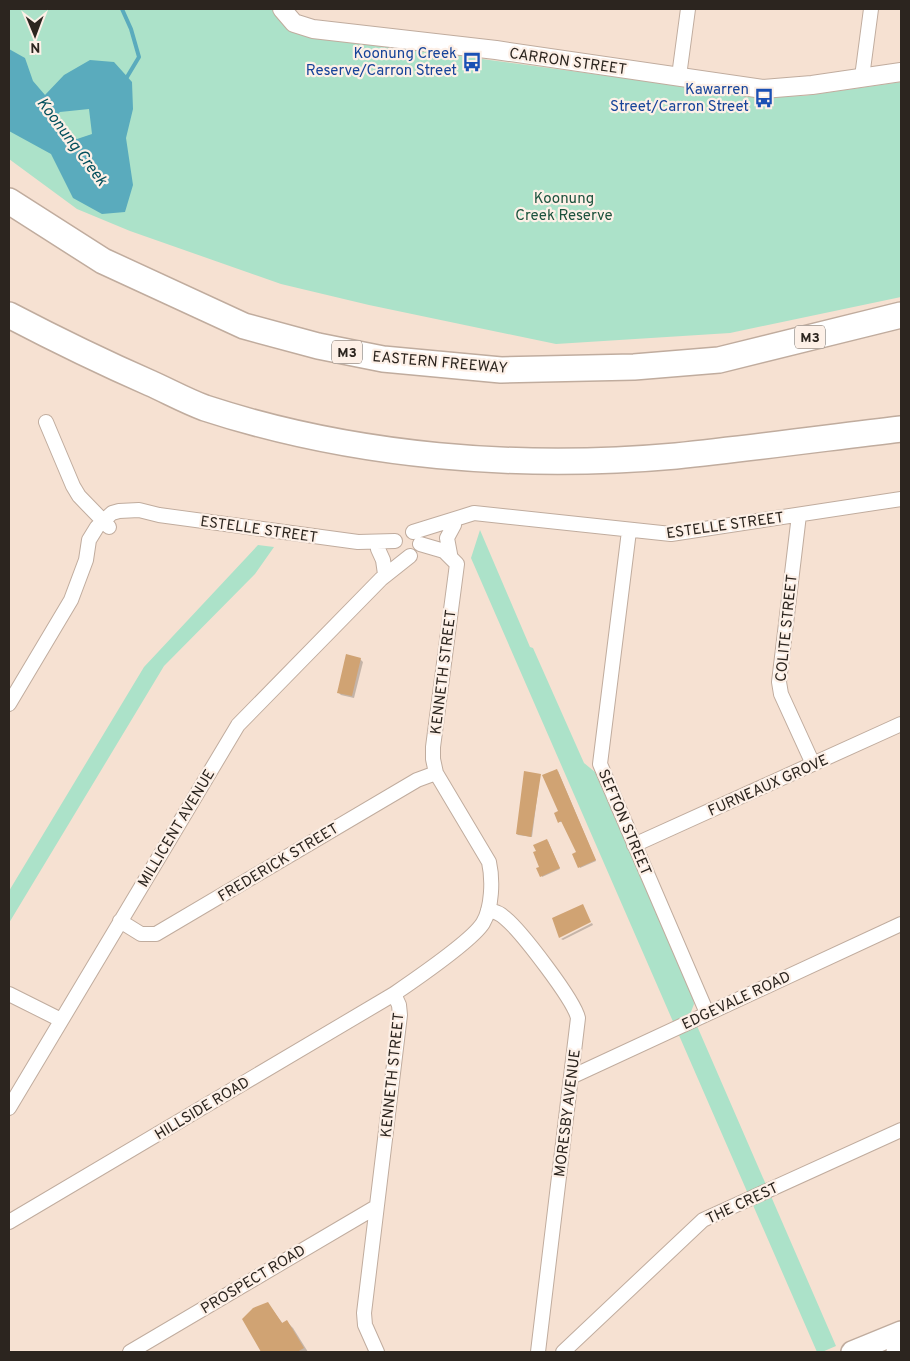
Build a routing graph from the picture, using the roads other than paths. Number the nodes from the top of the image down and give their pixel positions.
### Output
1 (282, 9) edge
2 (688, 9) edge
3 (871, 9) edge
4 (901, 72) edge
5 (679, 76) junction
6 (862, 77) junction
7 (9, 202) edge
8 (9, 315) edge
9 (901, 315) edge
10 (46, 422) dead end
11 (901, 430) edge
12 (901, 499) edge
13 (488, 514) junction
14 (799, 515) junction
15 (106, 523) junction
16 (454, 525) junction
17 (629, 530) junction
18 (358, 542) junction
19 (408, 546) junction
20 (378, 549) junction
21 (450, 554) junction
22 (383, 577) junction
23 (453, 586) junction
24 (9, 704) edge
25 (901, 724) edge
26 (813, 764) junction
27 (436, 773) junction
28 (634, 845) junction
29 (488, 910) junction
30 (120, 921) junction
31 (901, 924) edge
32 (9, 994) edge
33 (394, 994) junction
34 (707, 1013) junction
35 (59, 1024) junction
36 (571, 1077) junction
37 (9, 1108) edge
38 (901, 1130) edge
39 (376, 1207) junction
40 (9, 1222) edge
41 (901, 1332) edge
42 (901, 1350) edge
43 (130, 1352) edge
44 (377, 1352) edge
45 (538, 1352) edge
46 (563, 1352) edge
47 (852, 1352) edge
48 (897, 1352) edge

1 - 5 street, CARRON STREET
2 - 5 street
3 - 6 street
4 - 6 street, CARRON STREET
5 - 6 street, CARRON STREET
7 - 9 highway, EASTERN FREEWAY / M3
8 - 11 highway
10 - 15 street
12 - 14 street, ESTELLE STREET
13 - 16 street, ESTELLE STREET
13 - 17 street, ESTELLE STREET
13 - 19 street, ESTELLE STREET
14 - 17 street, ESTELLE STREET
14 - 26 street, COLITE STREET
15 - 18 street, ESTELLE STREET
15 - 24 street
16 - 19 street, ESTELLE STREET
16 - 21 street
17 - 28 street, SEFTON STREET
18 - 19 street, ESTELLE STREET
18 - 20 street, ESTELLE STREET
19 - 20 street, ESTELLE STREET
19 - 21 street
19 - 22 street, MILLICENT AVENUE
19 - 23 street, KENNETH STREET
20 - 22 street
21 - 23 street, KENNETH STREET
22 - 30 street, MILLICENT AVENUE
23 - 27 street, KENNETH STREET
25 - 26 street, FURNEAUX GROVE
26 - 28 street, FURNEAUX GROVE
27 - 29 street, KENNETH STREET
27 - 30 street, FREDERICK STREET
28 - 34 street, SEFTON STREET
29 - 33 street, KENNETH STREET
29 - 36 street, MORESBY AVENUE
30 - 35 street, MILLICENT AVENUE
31 - 34 street, EDGEVALE ROAD
32 - 35 street
33 - 39 street, KENNETH STREET
33 - 40 street, HILLSIDE ROAD
34 - 36 street, EDGEVALE ROAD
35 - 37 street, MILLICENT AVENUE
36 - 45 street, MORESBY AVENUE
38 - 46 street, THE CREST
39 - 43 street, PROSPECT ROAD
39 - 44 street, KENNETH STREET
41 - 47 main road
42 - 48 main road

